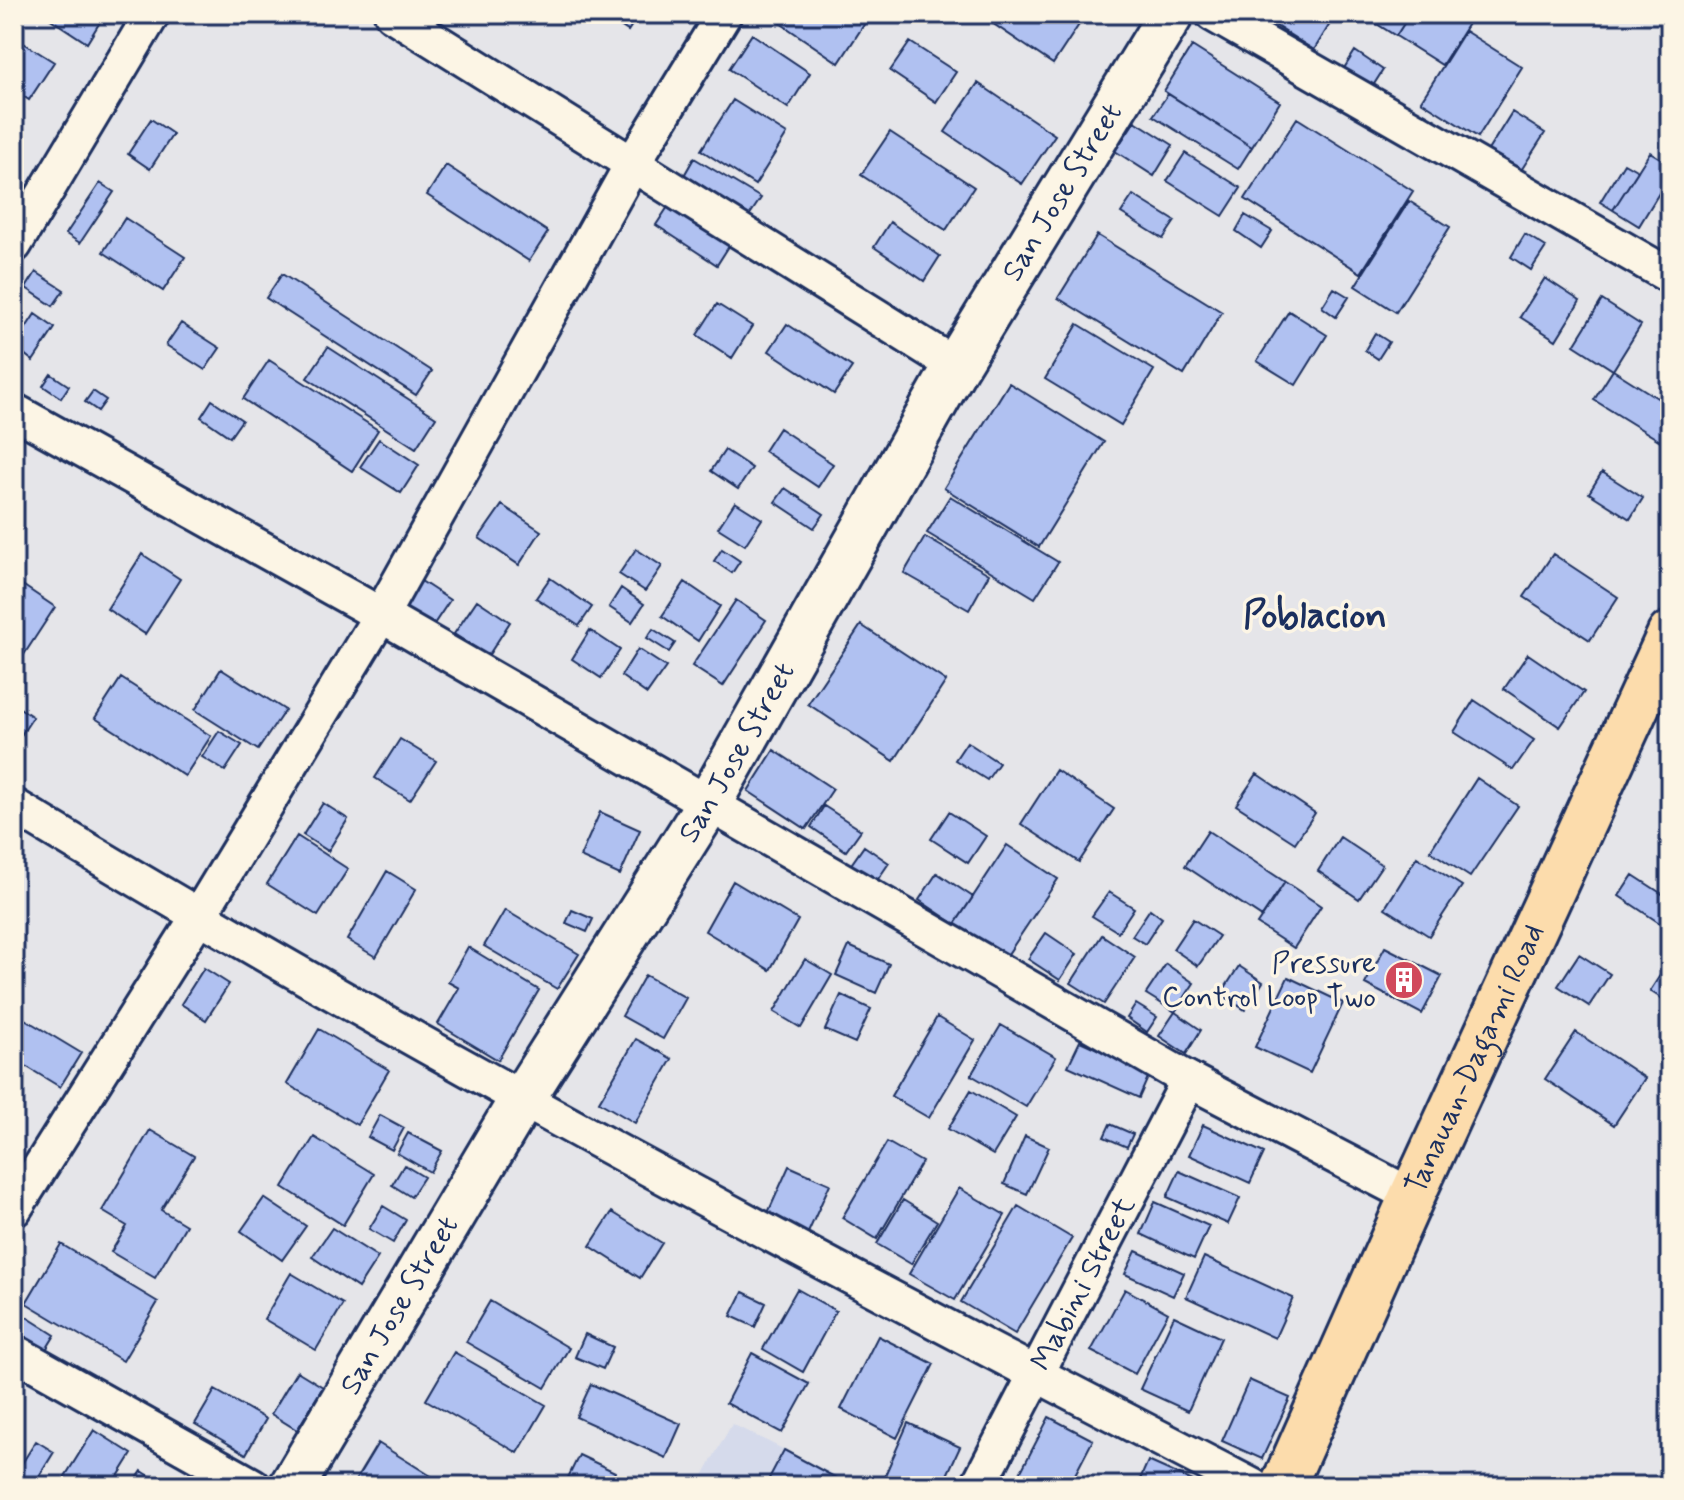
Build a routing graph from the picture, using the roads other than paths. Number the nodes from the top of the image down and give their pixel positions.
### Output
1 (152, 14) edge
2 (392, 14) edge
3 (724, 14) edge
4 (1171, 14) edge
5 (1213, 14) edge
6 (633, 163) junction
7 (14, 245) edge
8 (1670, 276) edge
9 (956, 366) junction
10 (14, 411) edge
11 (381, 615) junction
12 (1670, 634) edge
13 (709, 803) junction
14 (14, 806) edge
15 (198, 917) junction
16 (1189, 1080) junction
17 (522, 1099) junction
18 (1412, 1196) junction
19 (14, 1209) edge
20 (14, 1352) edge
21 (1037, 1376) junction
22 (253, 1486) edge
23 (292, 1486) edge
24 (978, 1486) edge
25 (1252, 1486) edge
26 (1283, 1486) edge

1 - 7 street
2 - 6 street
3 - 6 street
4 - 9 street, San Jose Street
5 - 8 street
6 - 9 street
6 - 11 street
9 - 13 street, San Jose Street
10 - 11 street
11 - 13 street
11 - 15 street
12 - 18 main road, Tanauan-Dagami Road
13 - 16 street
13 - 17 street, San Jose Street
14 - 15 street
15 - 17 street
15 - 19 street
16 - 18 street
16 - 21 street, Mabini Street
17 - 21 street
17 - 23 street, San Jose Street
18 - 26 main road, Tanauan-Dagami Road
20 - 22 street
21 - 24 street, Mabini Street
21 - 25 street

